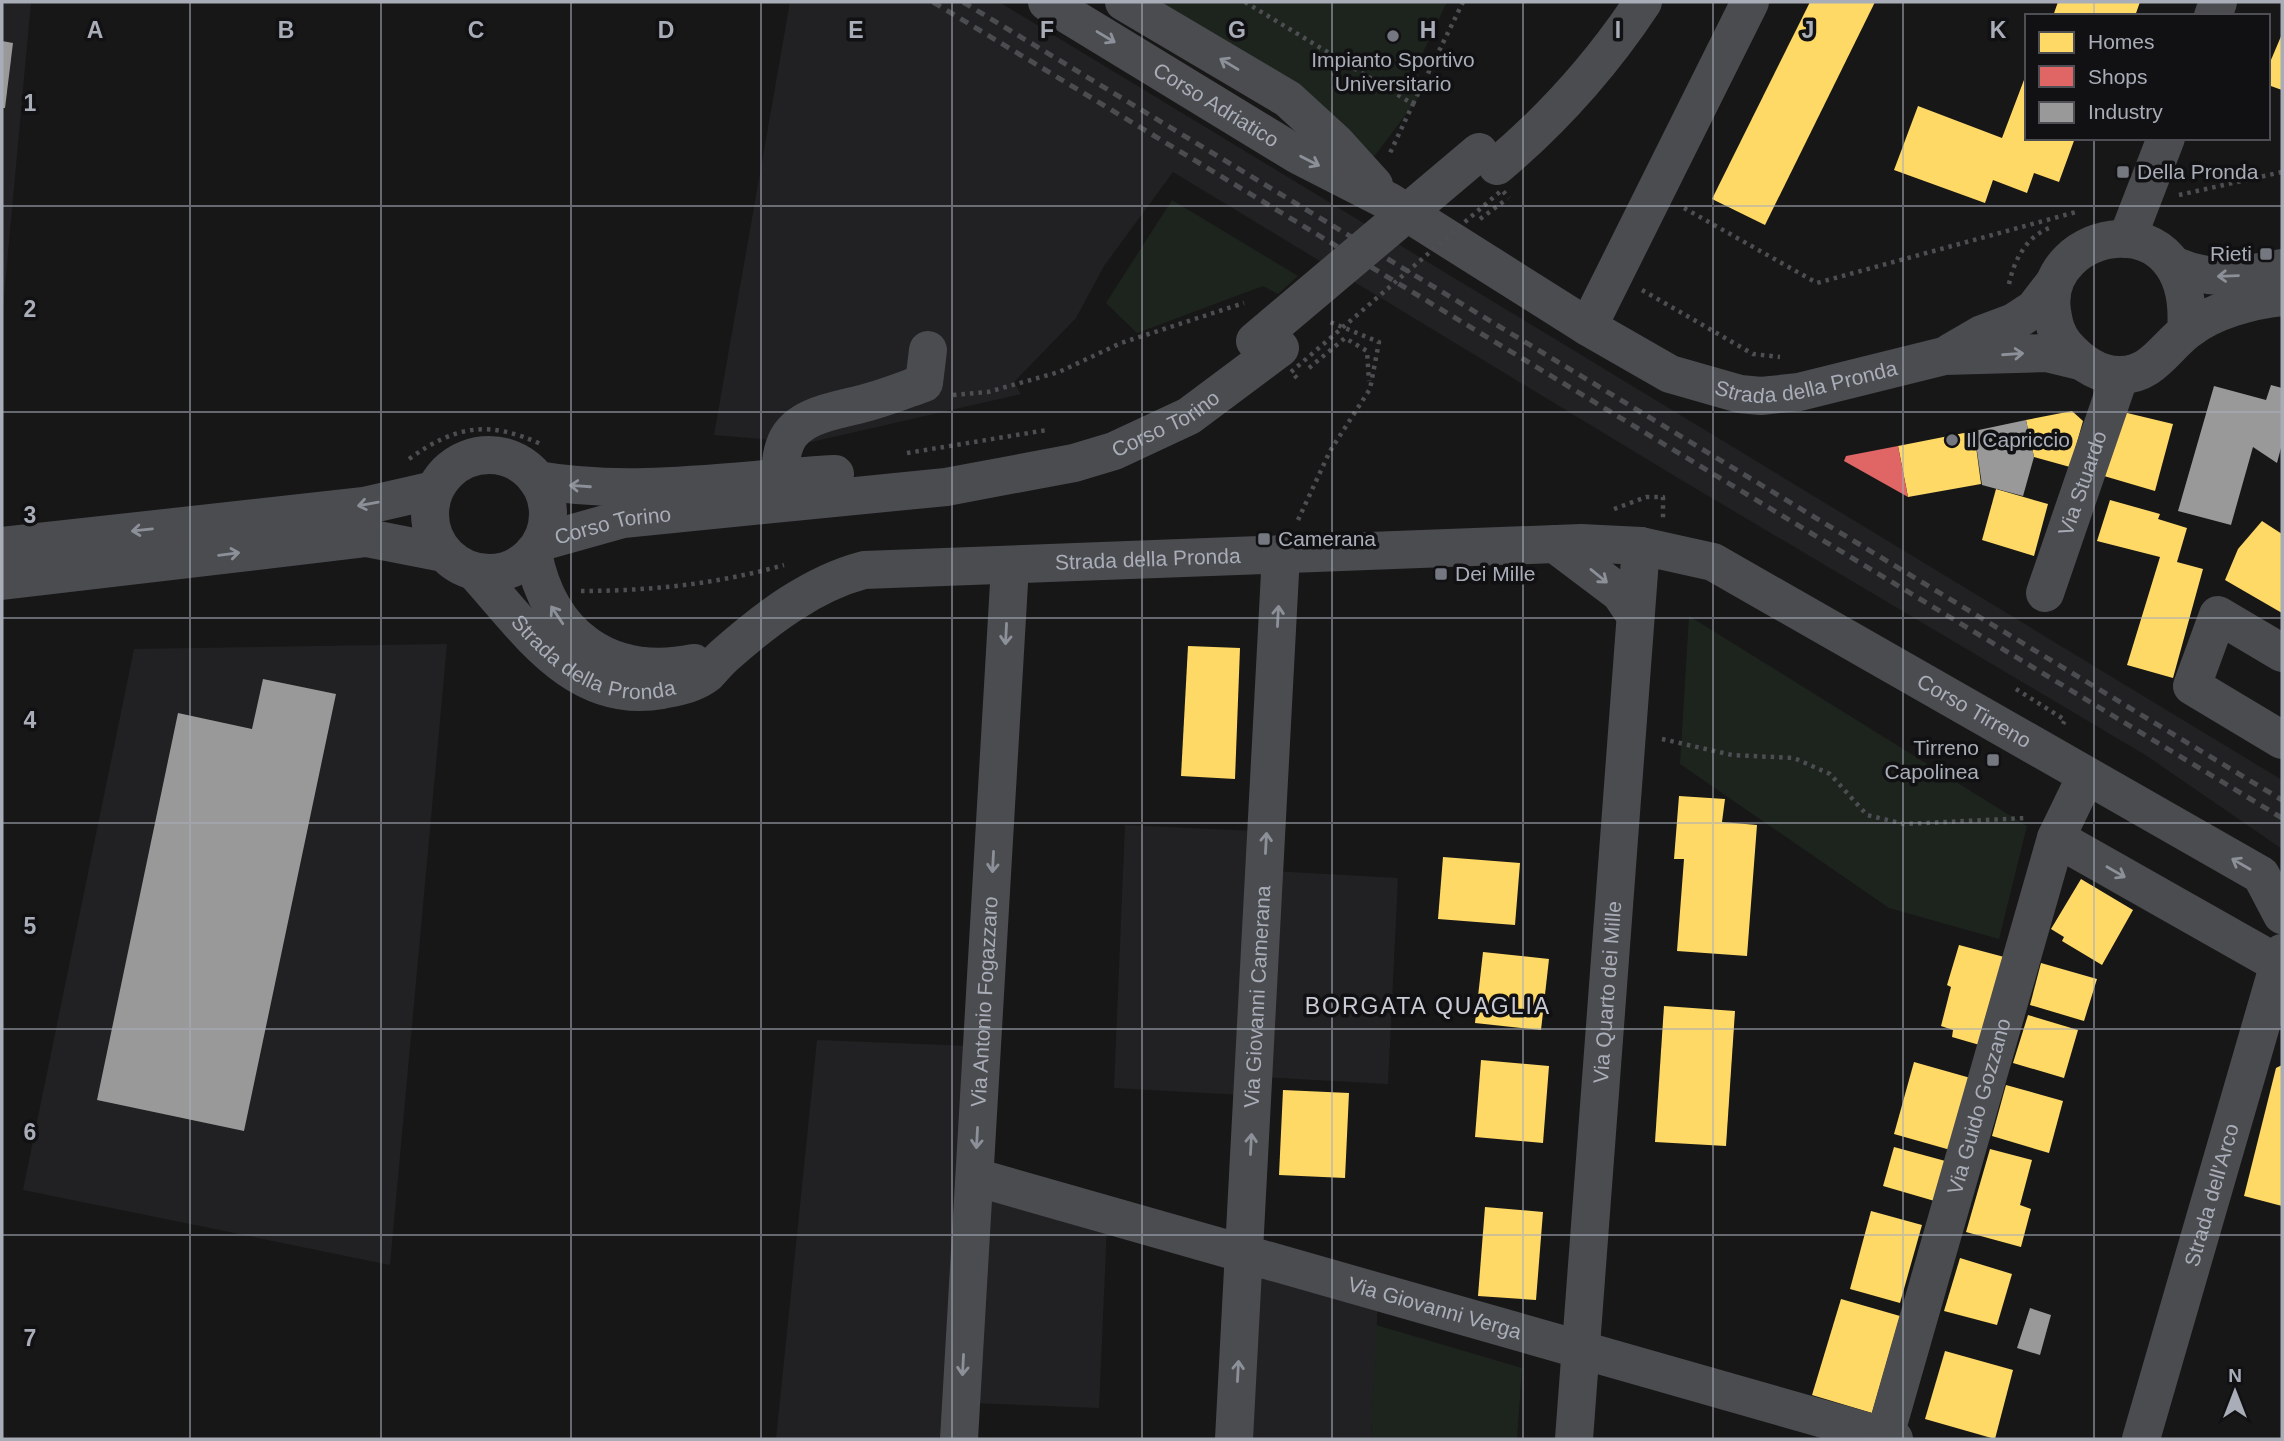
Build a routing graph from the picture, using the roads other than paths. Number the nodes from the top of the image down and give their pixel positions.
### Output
1 (1047, 2) edge
2 (1124, 2) edge
3 (1615, 2) edge
4 (1643, 2) edge
5 (1750, 2) edge
6 (2165, 140) edge
7 (1495, 172) junction
8 (1390, 202) junction
9 (2127, 239) junction
10 (2176, 266) junction
11 (2282, 268) edge
12 (2054, 282) junction
13 (2282, 297) edge
14 (1588, 327) junction
15 (2186, 331) junction
16 (928, 350) dead end
17 (1278, 356) junction
18 (1944, 356) junction
19 (2080, 361) junction
20 (1670, 374) joint
21 (2120, 375) junction
22 (537, 480) junction
23 (434, 490) junction
24 (781, 491) junction
25 (1555, 544) junction
26 (2, 546) edge
27 (1641, 546) junction
28 (537, 547) junction
29 (1281, 554) junction
30 (460, 562) junction
31 (1010, 566) junction
32 (2, 581) edge
33 (2045, 593) dead end
34 (1636, 615) junction
35 (2282, 653) edge
36 (724, 656) junction
37 (2282, 740) edge
38 (2086, 776) junction
39 (2047, 828) junction
40 (2282, 915) edge
41 (2282, 962) edge
42 (975, 1177) junction
43 (1245, 1254) junction
44 (1581, 1350) junction
45 (1888, 1438) edge
46 (959, 1439) edge
47 (1234, 1439) edge
48 (1574, 1439) edge
49 (2141, 1439) edge

1 -> 8 street, Corso Adriatico
8 -> 2 street, Corso Adriatico
3 - 7 street, Corso Torino
4 - 7 street, Corso Torino
5 - 14 street
6 - 9 street
7 - 17 street, Corso Torino, bridge
7 - 17 street, Corso Torino
8 - 14 street, Corso Adriatico
9 - 10 street, Strada della Pronda
9 - 12 street, Strada della Pronda
11 -> 10 street, Strada della Pronda
10 - 15 street
12 - 18 street, Strada della Pronda
12 - 19 street, Strada della Pronda
13 - 15 street
14 - 20 street, Corso Adriatico
15 - 21 street
16 - 24 street
17 - 24 street, Corso Torino
18 -> 19 street, Strada della Pronda
18 - 20 street, Strada della Pronda
19 - 21 street, Strada della Pronda
21 - 33 street, Via Stuardo
22 - 23 street, Corso Torino
24 -> 22 street, Corso Torino
22 - 28 street, Corso Torino
23 -> 26 street
23 - 30 street
24 - 28 street, Corso Torino
25 - 27 street, Strada della Pronda
25 - 29 street, Strada della Pronda
25 -> 34 street
27 - 34 street, Via Quarto dei Mille
27 - 38 street, Corso Tirreno
28 - 30 street, Corso Torino
36 -> 28 street, Strada della Pronda
29 - 31 street, Strada della Pronda
43 -> 29 street, Via Giovanni Camerana
32 -> 30 street, Corso Torino
30 - 36 street, Strada della Pronda
31 - 36 street, Strada della Pronda
31 -> 42 street, Via Antonio Fogazzaro
34 - 44 street, Via Quarto dei Mille
35 - 37 street
38 - 39 street, Via Guido Gozzano
40 -> 38 street, Corso Tirreno
39 -> 41 street
39 - 45 street, Via Guido Gozzano
41 - 49 street, Strada dell'Arco
42 - 43 street, Via Giovanni Verga
42 -> 46 street, Via Antonio Fogazzaro
43 - 44 street, Via Giovanni Verga
47 -> 43 street, Via Giovanni Camerana
44 - 45 street, Via Giovanni Verga
44 - 48 street, Via Quarto dei Mille

